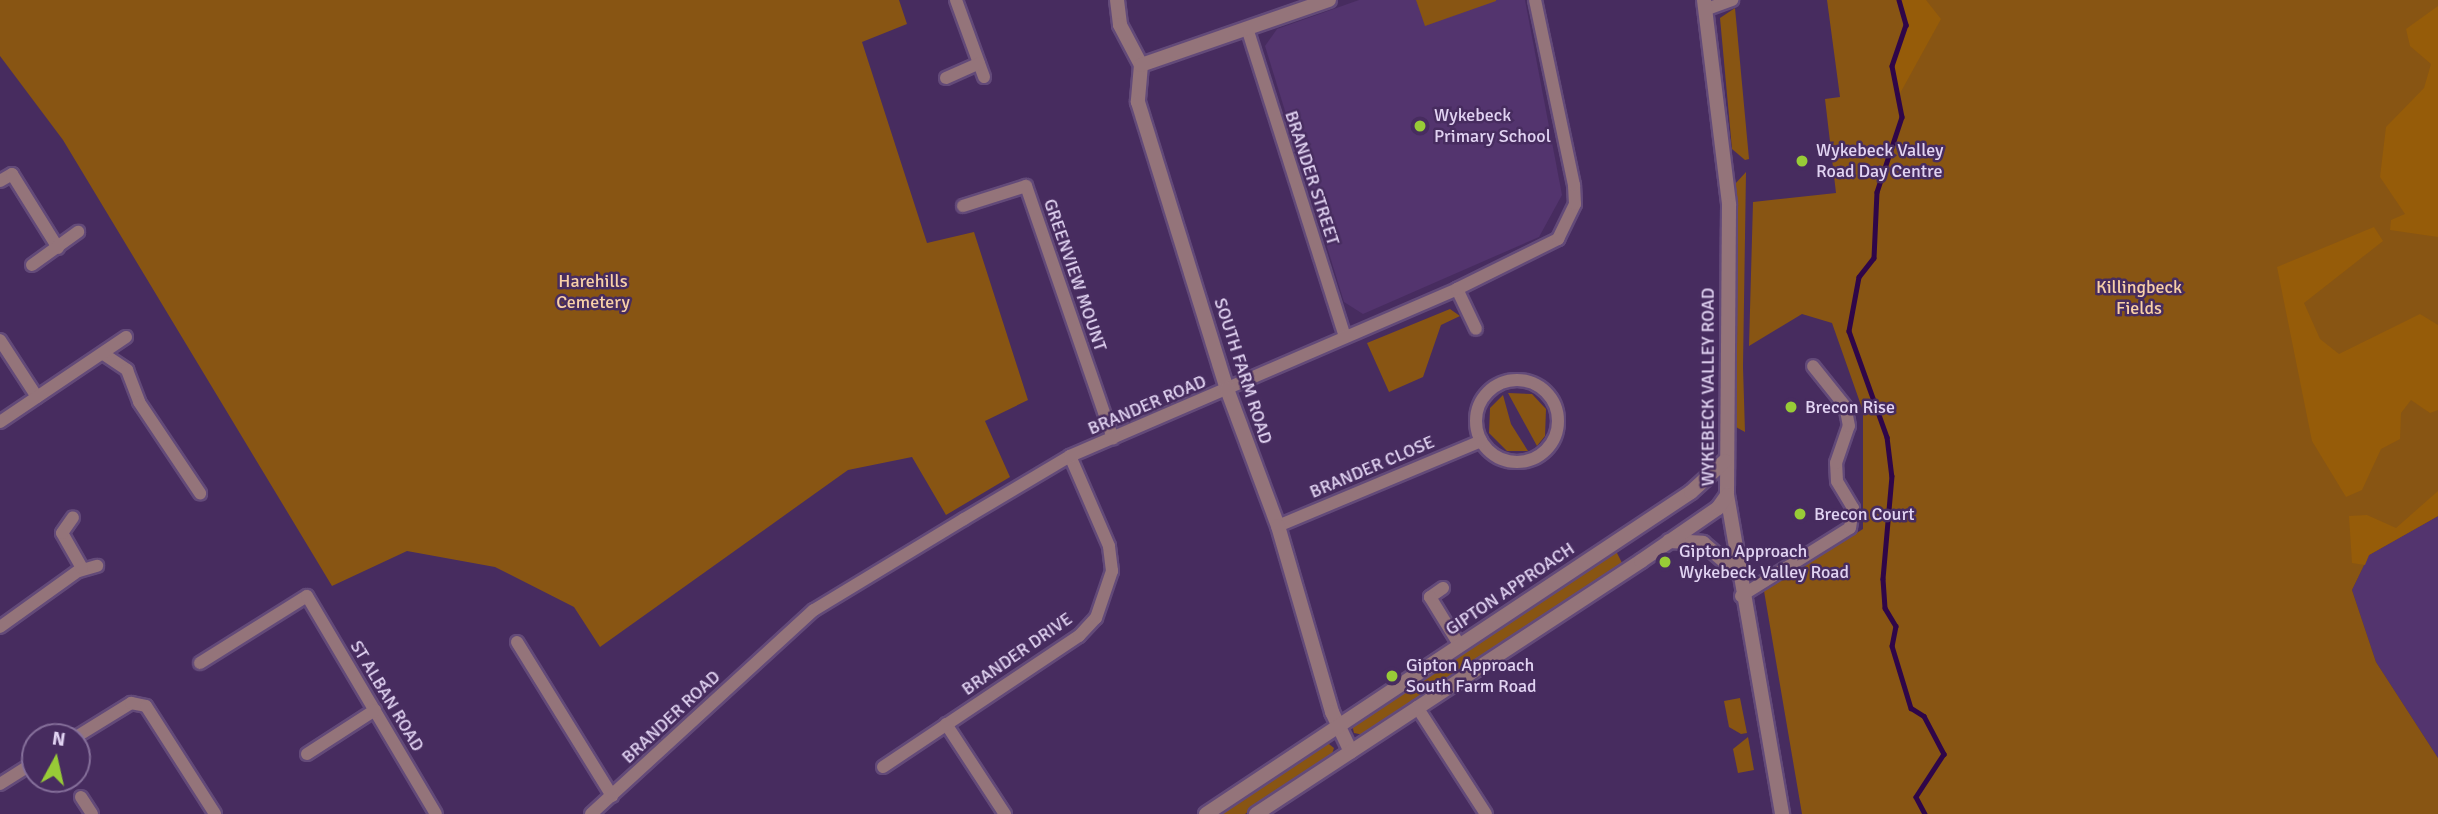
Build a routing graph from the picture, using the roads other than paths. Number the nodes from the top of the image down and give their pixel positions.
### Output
1 (956, 0) edge
2 (1117, 0) edge
3 (1329, 0) edge
4 (1535, 0) edge
5 (1732, 0) edge
6 (1706, 5) edge
7 (1247, 28) junction
8 (979, 64) junction
9 (1141, 65) junction
10 (984, 77) dead end
11 (946, 78) dead end
12 (0, 181) edge
13 (963, 206) dead end
14 (78, 232) dead end
15 (58, 248) junction
16 (32, 265) dead end
17 (1457, 289) junction
18 (1476, 329) dead end
19 (126, 337) dead end
20 (1345, 337) junction
21 (0, 340) edge
22 (105, 355) junction
23 (1813, 366) dead end
24 (1227, 389) junction
25 (37, 397) junction
26 (0, 422) edge
27 (1113, 438) junction
28 (1481, 441) junction
29 (1070, 456) junction
30 (1725, 461) junction
31 (200, 493) dead end
32 (1727, 495) junction
33 (73, 517) dead end
34 (1278, 526) junction
35 (1669, 541) junction
36 (97, 566) dead end
37 (79, 571) junction
38 (1737, 572) junction
39 (1443, 588) dead end
40 (1741, 596) junction
41 (0, 627) edge
42 (517, 642) dead end
43 (1460, 646) junction
44 (200, 663) dead end
45 (1417, 707) junction
46 (374, 710) junction
47 (946, 724) junction
48 (1338, 727) junction
49 (91, 728) edge
50 (1351, 752) junction
51 (307, 754) dead end
52 (883, 767) dead end
53 (21, 770) edge
54 (0, 783) edge
55 (612, 796) junction
56 (81, 797) dead end
57 (92, 814) edge
58 (215, 814) edge
59 (436, 814) edge
60 (591, 814) edge
61 (1005, 814) edge
62 (1206, 814) edge
63 (1256, 814) edge
64 (1486, 814) edge
65 (1782, 814) edge

1 - 8 street
2 - 9 street
3 - 7 street
4 - 17 street, BRANDER ROAD
5 - 6 street
6 - 30 street, WYKEBECK VALLEY ROAD
7 - 9 street
7 - 20 street, BRANDER STREET
8 - 10 street
8 - 11 street
9 - 24 street, SOUTH FARM ROAD
12 - 15 street
13 - 27 street, GREENVIEW MOUNT
14 - 15 street
15 - 16 street
17 - 18 street
17 - 20 street, BRANDER ROAD
19 - 22 street
20 - 24 street, BRANDER ROAD
21 - 25 street
22 - 25 street
22 - 31 street
23 - 40 street
24 - 27 street, BRANDER ROAD
24 - 34 street, SOUTH FARM ROAD
25 - 26 street
27 - 29 street, BRANDER ROAD
28 - 28 street
28 - 34 street, BRANDER CLOSE
29 - 47 street, BRANDER DRIVE
29 - 55 street, BRANDER ROAD
30 - 32 street, WYKEBECK VALLEY ROAD
30 - 43 street, GIPTON APPROACH
32 - 35 street
32 - 38 street, WYKEBECK VALLEY ROAD
33 - 37 street
34 - 48 street, SOUTH FARM ROAD
35 - 38 street
35 - 45 street
36 - 37 street
37 - 41 street
38 - 40 street, WYKEBECK VALLEY ROAD
39 - 43 street
40 - 65 street, WYKEBECK VALLEY ROAD
42 - 55 street
43 - 48 street, GIPTON APPROACH
44 - 46 street, ST ALBAN ROAD
45 - 50 street
45 - 64 street
46 - 51 street
46 - 59 street, ST ALBAN ROAD
47 - 52 street, BRANDER DRIVE
47 - 61 street
48 - 50 street, SOUTH FARM ROAD
48 - 62 street, GIPTON APPROACH
49 - 58 street
50 - 63 street
53 - 54 street
55 - 60 street, BRANDER ROAD
56 - 57 street

